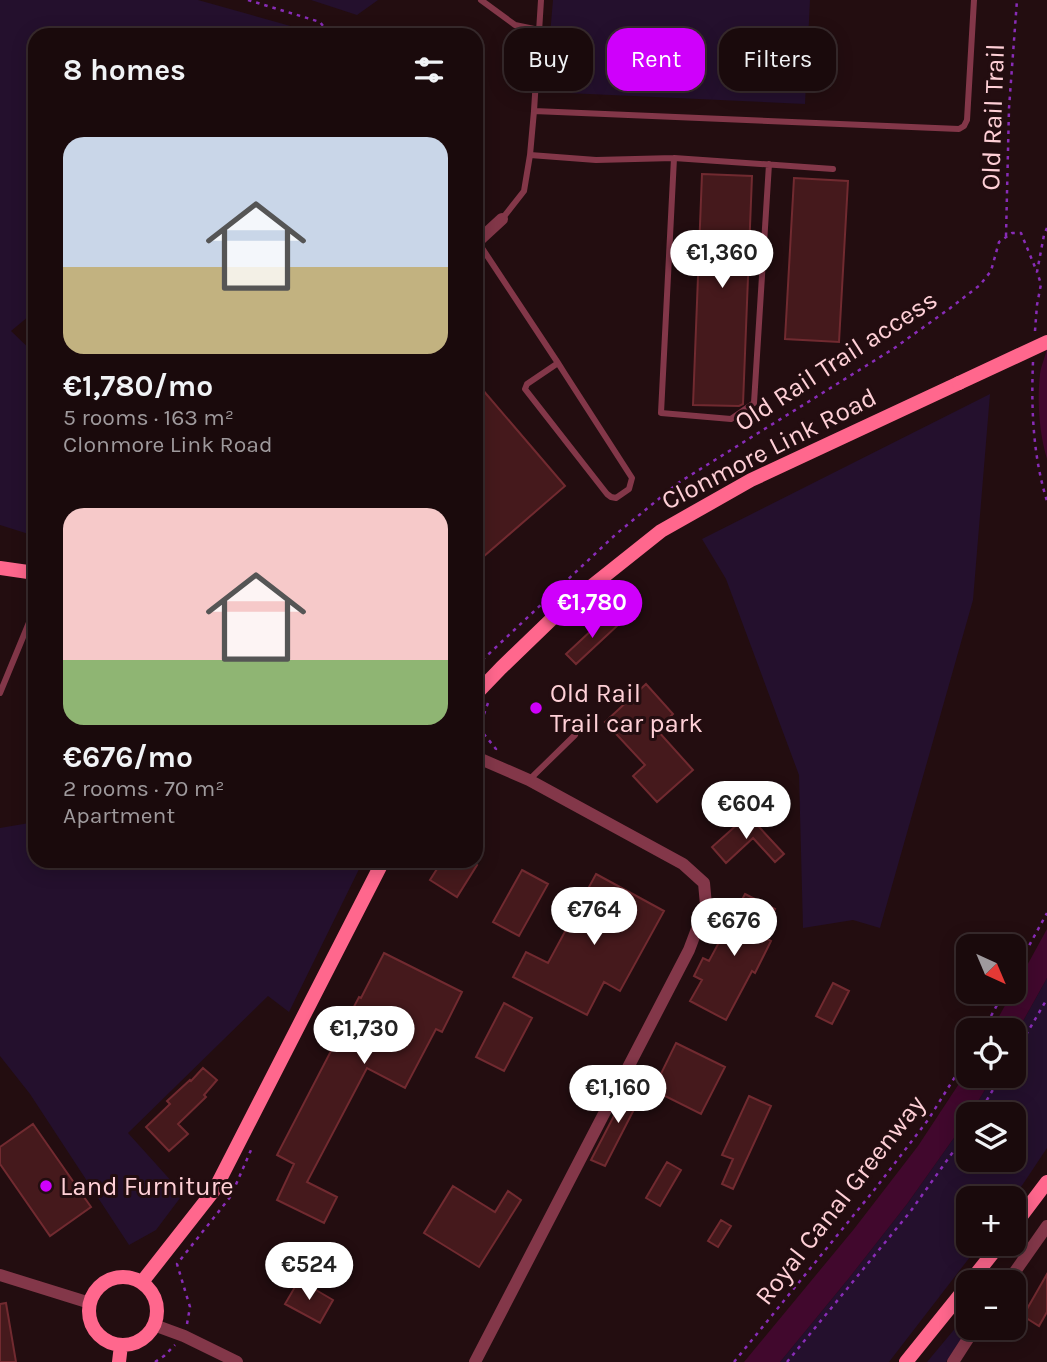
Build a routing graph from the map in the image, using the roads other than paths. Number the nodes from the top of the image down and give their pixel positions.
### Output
1 (481, 0) edge
2 (541, 0) edge
3 (974, 0) edge
4 (529, 28) edge
5 (539, 28) edge
6 (535, 91) edge
7 (534, 111) junction
8 (530, 155) junction
9 (674, 158) junction
10 (769, 164) junction
11 (833, 169) dead end
12 (502, 219) joint
13 (483, 236) edge
14 (483, 251) edge
15 (1047, 342) edge
16 (558, 363) junction
17 (0, 568) edge
18 (28, 572) edge
19 (28, 625) edge
20 (0, 693) edge
21 (483, 697) edge
22 (575, 735) dead end
23 (483, 760) edge
24 (529, 780) junction
25 (379, 868) edge
26 (1047, 1182) edge
27 (1026, 1210) edge
28 (1047, 1226) edge
29 (990, 1256) edge
30 (979, 1270) edge
31 (1016, 1270) edge
32 (0, 1275) edge
33 (142, 1282) junction
34 (956, 1299) edge
35 (90, 1303) junction
36 (154, 1325) junction
37 (967, 1340) edge
38 (121, 1345) junction
39 (118, 1362) edge
40 (237, 1362) edge
41 (475, 1362) edge
42 (906, 1362) edge
43 (953, 1362) edge

1 - 4 lane
2 - 5 lane
3 - 7 lane
6 - 7 lane
7 - 8 lane
8 - 9 lane
8 - 12 lane
9 - 10 lane
9 - 10 lane
10 - 11 lane
12 - 13 street
14 - 16 lane
15 - 21 main road, Clonmore Link Road, bridge
16 - 16 lane
17 - 18 main road
19 - 20 lane
22 - 24 lane
23 - 24 street
24 - 41 street
25 - 33 main road
26 - 27 main road
28 - 31 street
29 - 30 main road
32 - 35 street
33 - 35 main road
33 - 36 main road
34 - 42 main road
35 - 38 main road
36 - 38 main road
36 - 40 street
37 - 43 street
38 - 39 main road

